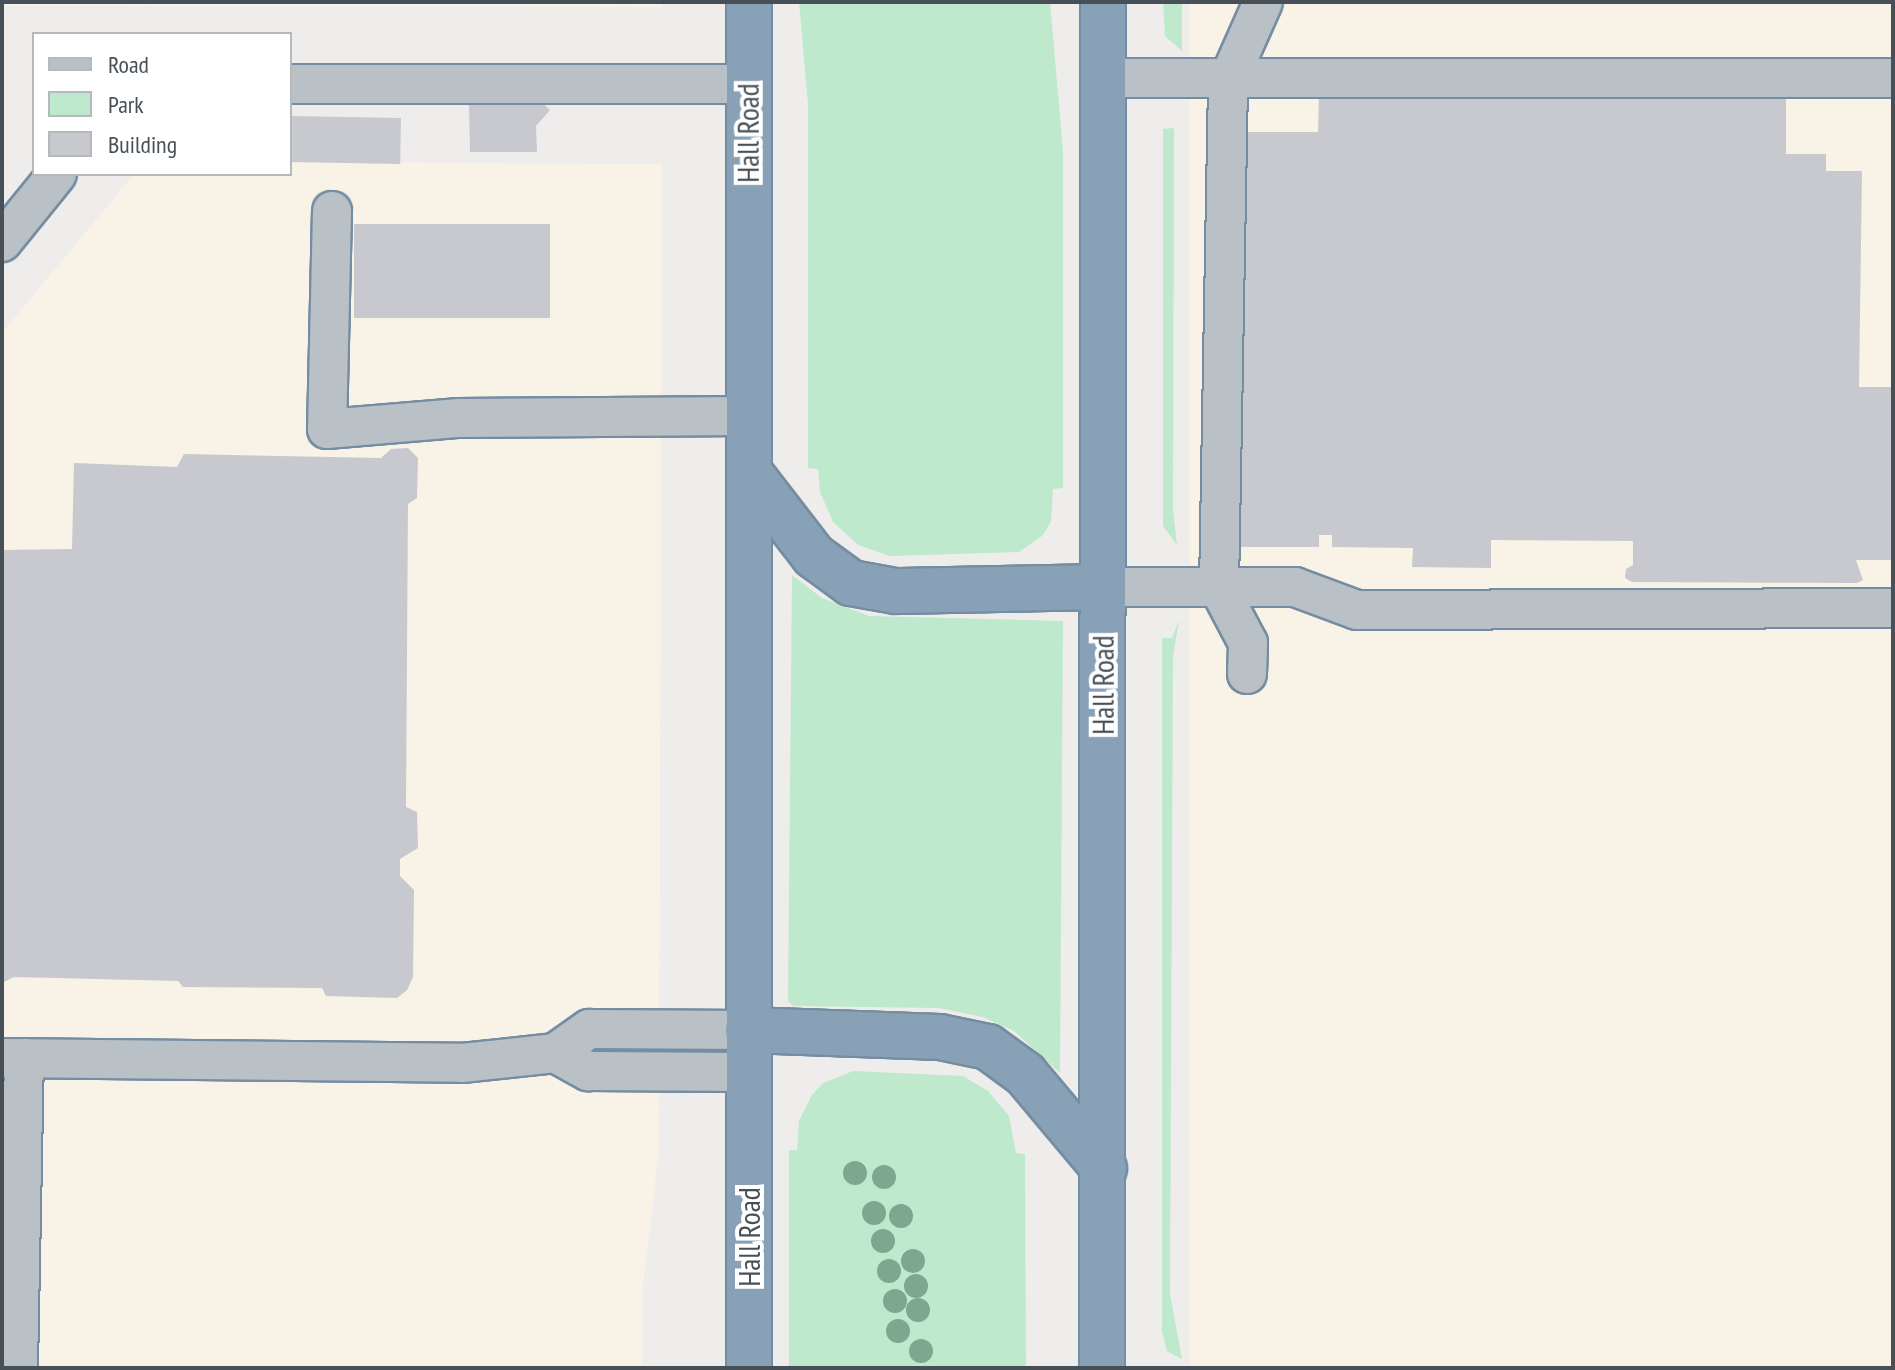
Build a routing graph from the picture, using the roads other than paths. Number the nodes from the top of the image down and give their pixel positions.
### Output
1 (749, 2) edge
2 (1103, 2) edge
3 (1263, 2) edge
4 (1103, 78) junction
5 (1893, 78) edge
6 (1228, 81) junction
7 (292, 84) edge
8 (748, 84) junction
9 (55, 176) edge
10 (332, 211) dead end
11 (2, 242) edge
12 (749, 416) junction
13 (749, 472) junction
14 (1103, 587) junction
15 (1219, 588) junction
16 (1893, 608) edge
17 (1247, 674) dead end
18 (748, 1051) junction
19 (13, 1058) edge
20 (1104, 1168) junction
21 (18, 1368) edge
22 (749, 1368) edge
23 (1102, 1368) edge

1 - 8 highway, Hall Road
2 - 4 highway, Hall Road
3 - 6 lane
4 - 6 lane
4 - 14 highway, Hall Road
5 - 6 lane
6 - 15 lane
7 - 8 lane
8 - 12 highway, Hall Road
9 - 11 lane
10 - 12 lane
12 - 13 highway, Hall Road
13 - 14 highway
13 - 18 highway, Hall Road
14 - 15 lane
14 - 20 highway, Hall Road
15 - 16 lane
15 - 17 lane
18 - 19 lane
18 - 20 highway
18 - 22 highway, Hall Road
19 - 21 lane
20 - 23 highway, Hall Road

